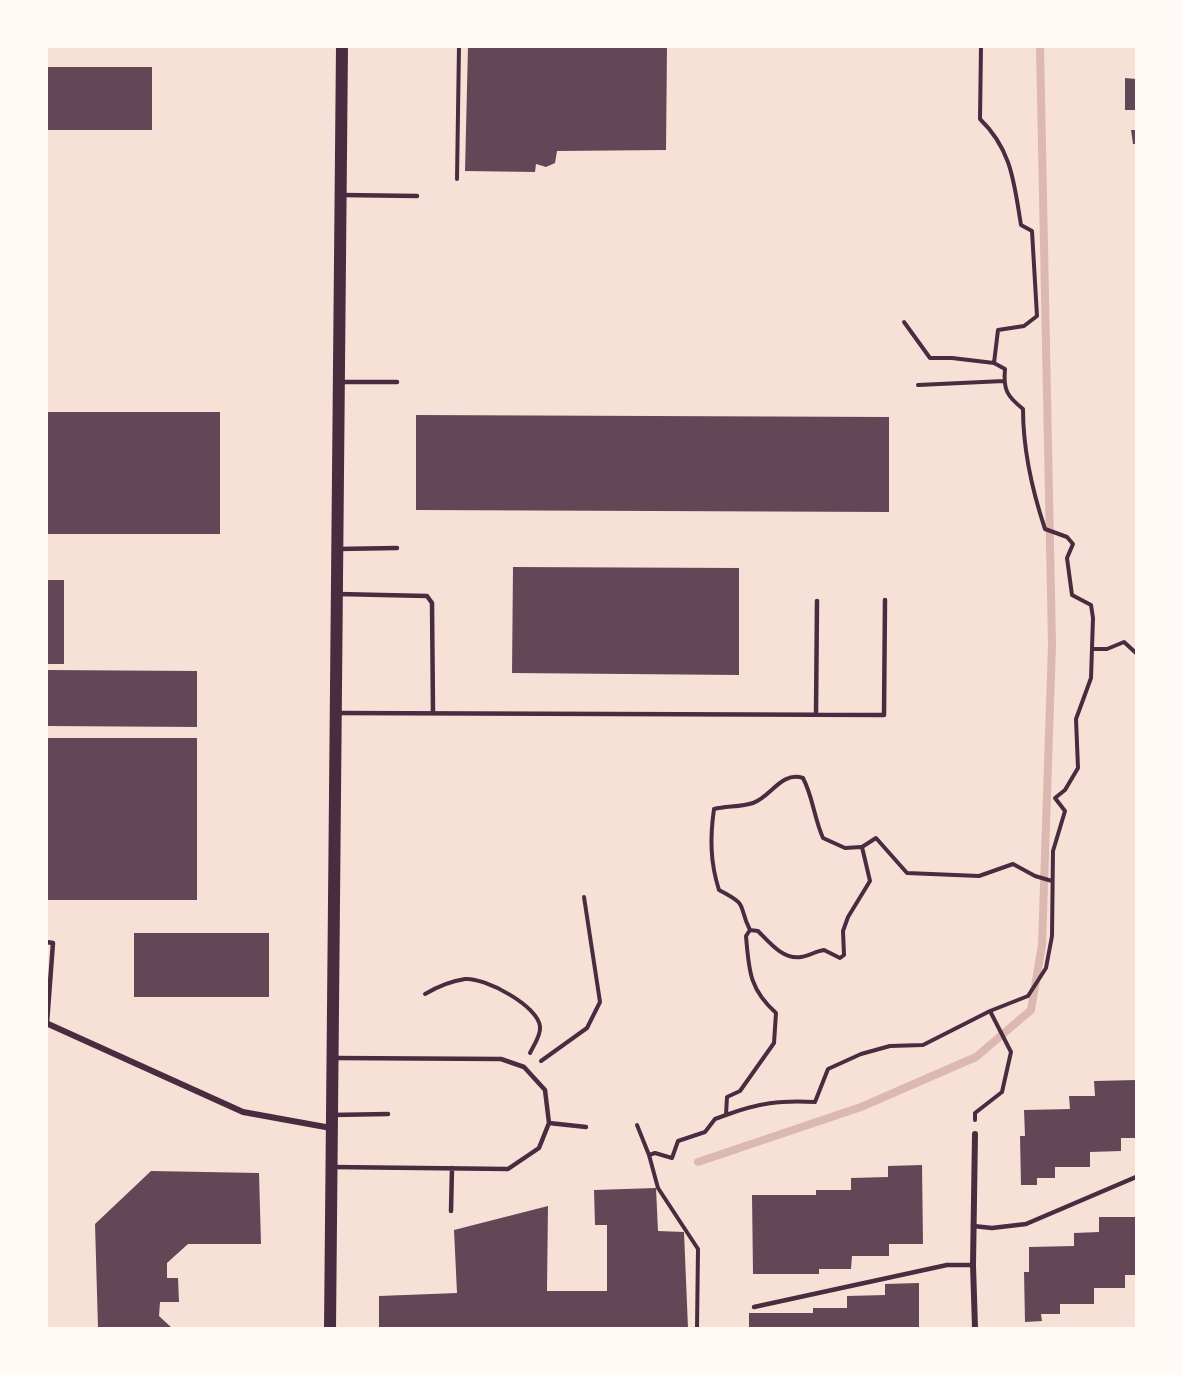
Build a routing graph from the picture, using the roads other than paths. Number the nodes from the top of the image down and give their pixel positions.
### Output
1 (342, 46) edge
2 (340, 195) junction
3 (417, 196) dead end
4 (339, 382) junction
5 (397, 382) dead end
6 (397, 548) dead end
7 (337, 549) junction
8 (337, 594) junction
9 (817, 600) dead end
10 (885, 600) dead end
11 (336, 713) junction
12 (433, 713) junction
13 (816, 714) junction
14 (46, 942) edge
15 (47, 1023) edge
16 (333, 1058) junction
17 (388, 1114) dead end
18 (332, 1115) junction
19 (549, 1123) junction
20 (332, 1128) junction
21 (586, 1128) dead end
22 (975, 1134) road end
23 (332, 1167) junction
24 (452, 1168) junction
25 (1137, 1177) edge
26 (451, 1211) dead end
27 (974, 1226) junction
28 (973, 1265) junction
29 (754, 1307) dead end
30 (330, 1329) edge
31 (975, 1329) edge

1 - 2 main road
2 - 3 lane
2 - 4 main road
4 - 5 lane
4 - 7 main road
6 - 7 lane
7 - 8 main road
8 - 11 main road
8 - 12 lane
9 - 13 lane
10 - 13 lane
11 - 12 lane
11 - 16 main road
12 - 13 lane
14 - 15 lane
15 - 20 street
16 - 18 main road
16 - 19 lane
17 - 18 lane
18 - 20 main road
19 - 21 lane
19 - 24 lane
20 - 23 main road
22 - 27 street
23 - 24 lane
23 - 30 main road
24 - 26 lane
25 - 27 lane
27 - 28 street
28 - 29 lane
28 - 31 street

